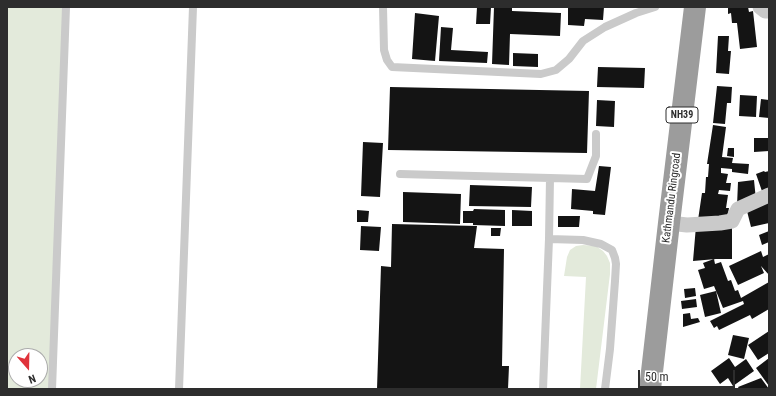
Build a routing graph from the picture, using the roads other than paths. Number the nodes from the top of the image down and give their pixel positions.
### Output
1 (66, 7) edge
2 (193, 7) edge
3 (383, 7) edge
4 (655, 7) edge
5 (696, 7) edge
6 (760, 7) edge
7 (634, 10) edge
8 (769, 11) edge
9 (596, 134) dead end
10 (400, 174) dead end
11 (550, 178) junction
12 (769, 195) edge
13 (669, 223) junction
14 (549, 239) junction
15 (52, 389) edge
16 (179, 389) edge
17 (544, 389) edge
18 (605, 389) edge
19 (650, 389) edge

1 - 15 lane
2 - 16 lane
3 - 7 lane
4 - 7 lane
5 - 13 highway, Kathmandu Ringroad / NH39
6 - 8 street
9 - 11 lane
10 - 11 lane
11 - 14 lane
12 - 13 street
13 - 19 highway, Kathmandu Ringroad / NH39
14 - 17 lane
14 - 18 lane

